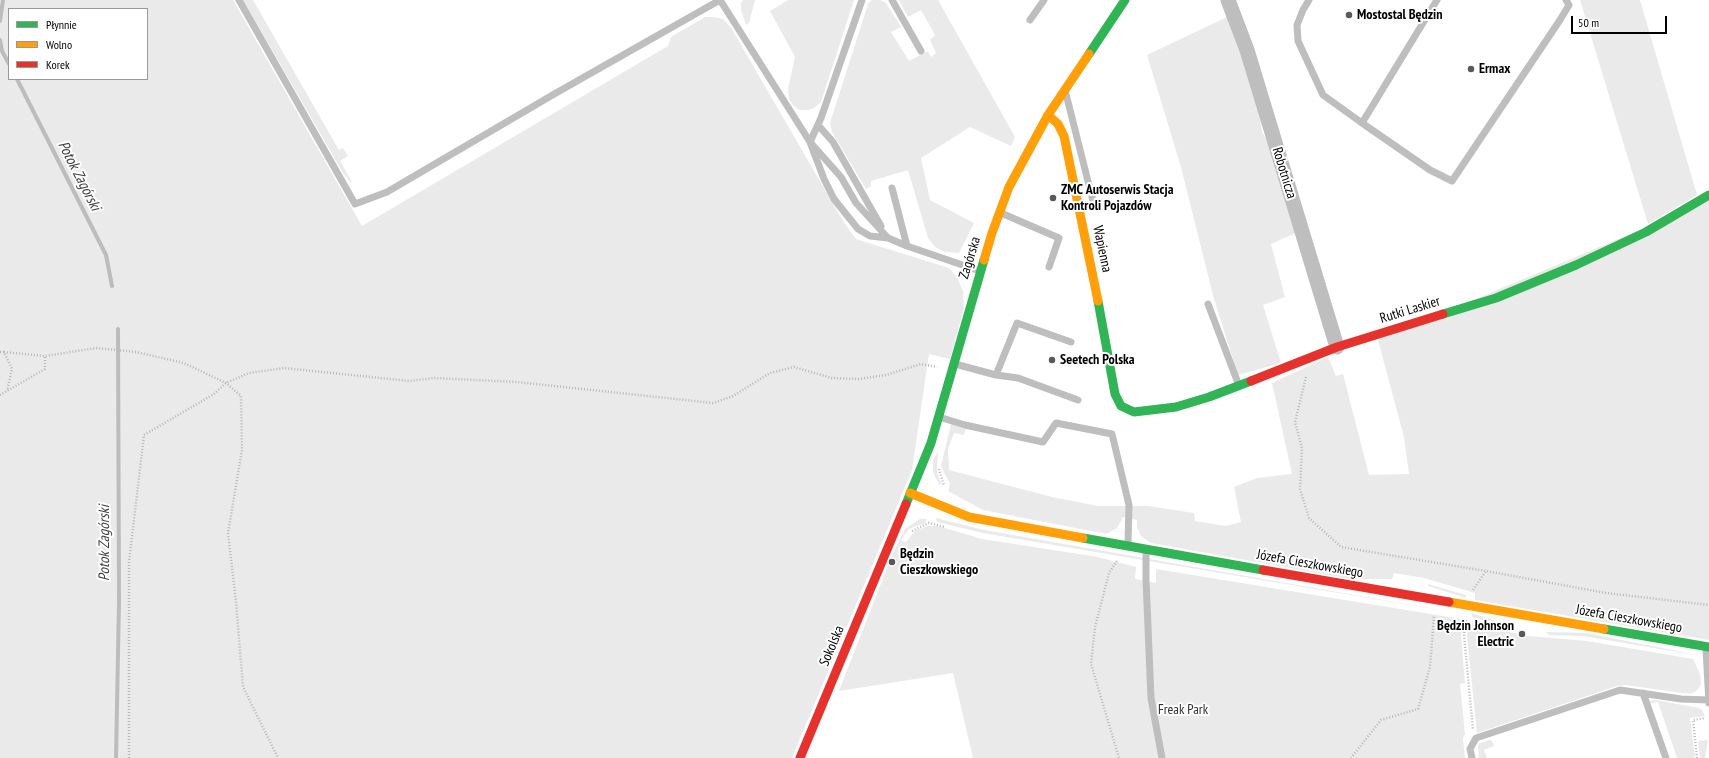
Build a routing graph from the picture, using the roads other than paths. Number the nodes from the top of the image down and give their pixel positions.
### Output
1 (239, 0) edge
2 (720, 0) edge
3 (862, 0) edge
4 (892, 0) edge
5 (1044, 0) edge
6 (1125, 0) edge
7 (1228, 0) edge
8 (1309, 0) edge
9 (1437, 0) edge
10 (1566, 0) edge
11 (1030, 20) dead end
12 (921, 51) dead end
13 (1065, 90) junction
14 (1048, 115) junction
15 (1362, 122) junction
16 (818, 125) junction
17 (810, 142) junction
18 (892, 188) dead end
19 (1709, 195) edge
20 (1093, 202) dead end
21 (999, 212) junction
22 (888, 238) junction
23 (907, 246) junction
24 (1049, 267) dead end
25 (980, 271) junction
26 (1208, 304) dead end
27 (1071, 342) dead end
28 (1337, 347) junction
29 (952, 367) junction
30 (996, 375) junction
31 (1238, 386) junction
32 (1115, 394) joint
33 (1078, 400) dead end
34 (939, 417) junction
35 (910, 493) junction
36 (889, 545) joint
37 (1128, 546) junction
38 (1146, 549) junction
39 (1708, 647) edge
40 (1643, 693) junction
41 (1709, 702) edge
42 (800, 758) edge
43 (1162, 758) edge
44 (1472, 758) edge
45 (1666, 758) edge

1 - 2 lane
2 - 17 lane
3 - 16 lane
4 - 12 lane
5 - 11 lane
6 - 13 street, Zagórska
7 - 28 street, Robotnicza
8 - 15 lane
9 - 15 lane
10 - 15 lane
13 - 14 street, Zagórska
13 - 20 lane
14 - 21 street, Zagórska
14 - 32 street, Wapienna
16 - 17 lane
16 - 22 lane
17 - 22 lane
17 - 22 lane
18 - 23 lane
19 - 28 street, Rutki Laskier
21 - 24 lane
21 - 25 street, Zagórska
22 - 23 lane
23 - 25 lane
25 - 29 street, Zagórska
26 - 31 lane
27 - 30 lane
28 - 31 street, Rutki Laskier
29 - 30 lane
29 - 34 street, Zagórska
30 - 33 lane
31 - 32 street, Rutki Laskier
34 - 35 street, Zagórska
34 - 37 lane
35 - 36 street, Zagórska
35 - 37 street, Józefa Cieszkowskiego
36 - 42 street, Sokolska
37 - 38 street, Józefa Cieszkowskiego
38 - 39 street, Józefa Cieszkowskiego
38 - 43 lane
39 - 41 lane
40 - 41 lane
40 - 44 lane
40 - 45 lane

